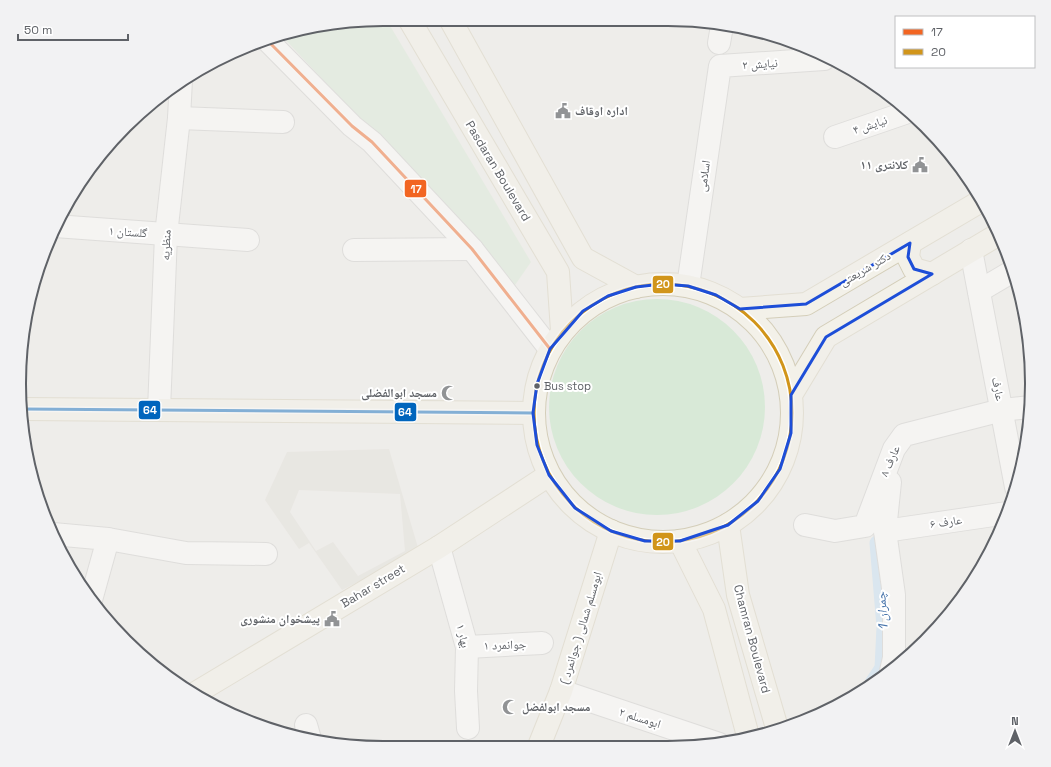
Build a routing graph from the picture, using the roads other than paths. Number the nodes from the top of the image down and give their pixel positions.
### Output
1 (413, 26) edge
2 (454, 26) edge
3 (271, 44) edge
4 (818, 59) edge
5 (720, 66) joint
6 (181, 89) edge
7 (902, 114) edge
8 (179, 118) junction
9 (283, 122) dead end
10 (835, 137) dead end
11 (976, 204) edge
12 (62, 227) edge
13 (166, 235) junction
14 (994, 237) edge
15 (248, 240) dead end
16 (910, 243) junction
17 (472, 249) junction
18 (354, 250) dead end
19 (971, 250) junction
20 (932, 274) junction
21 (1008, 274) edge
22 (688, 286) junction
23 (636, 287) junction
24 (979, 290) junction
25 (740, 309) junction
26 (562, 331) junction
27 (550, 349) junction
28 (792, 395) junction
29 (1024, 408) edge
30 (27, 409) edge
31 (159, 410) junction
32 (1002, 410) junction
33 (533, 413) junction
34 (894, 449) junction
35 (1014, 473) edge
36 (549, 475) junction
37 (1000, 514) edge
38 (728, 525) junction
39 (805, 525) dead end
40 (611, 531) junction
41 (885, 531) junction
42 (60, 535) edge
43 (108, 539) junction
44 (680, 541) junction
45 (439, 547) junction
46 (266, 554) dead end
47 (93, 592) edge
48 (542, 644) dead end
49 (467, 647) junction
50 (897, 657) edge
51 (200, 690) edge
52 (561, 692) junction
53 (777, 724) edge
54 (468, 728) dead end
55 (747, 732) edge
56 (704, 739) edge
57 (541, 741) edge

1 - 26 main road, Pasdaran Boulevard
2 - 23 main road
3 - 17 street
4 - 5 street, نیایش ۲
5 - 22 street, اسلامی
6 - 8 street, منظریه
7 - 10 street, نیایش ۴
8 - 9 street
8 - 13 street, منظریه
11 - 16 main road, دکتر شریعتی
12 - 13 street, گلستان ۱
13 - 15 street, گلستان ۱
13 - 31 street, منظریه
14 - 19 main road
16 - 20 main road
16 - 25 main road, دکتر شریعتی
17 - 18 street
17 - 27 street
19 - 20 main road
19 - 24 street, عارف
20 - 28 main road
21 - 24 street
22 - 23 main road
22 - 25 main road
23 - 26 main road
24 - 32 street, عارف
25 - 28 main road
26 - 27 main road
27 - 33 main road
28 - 38 main road
29 - 32 street, عارف ۸
30 - 31 main road
31 - 33 main road
32 - 34 street, عارف ۸
32 - 35 street, عارف
33 - 36 main road
34 - 39 street, عارف ۸
34 - 41 street
36 - 40 main road
36 - 45 main road, Bahar street
37 - 41 street, عارف ۶
38 - 44 main road
38 - 53 main road, Chamran Boulevard
40 - 44 main road
40 - 52 main road, ابومسلم شمالی ( جوانمرد )
41 - 50 street
42 - 43 street
43 - 46 street
43 - 47 street
44 - 55 main road
45 - 49 street, بهار ۱
45 - 51 main road, Bahar street
48 - 49 street, جوانمرد ۱
49 - 54 street, بهار ۱
52 - 56 street, ابومسلم ۲
52 - 57 main road, ابومسلم شمالی ( جوانمرد )

